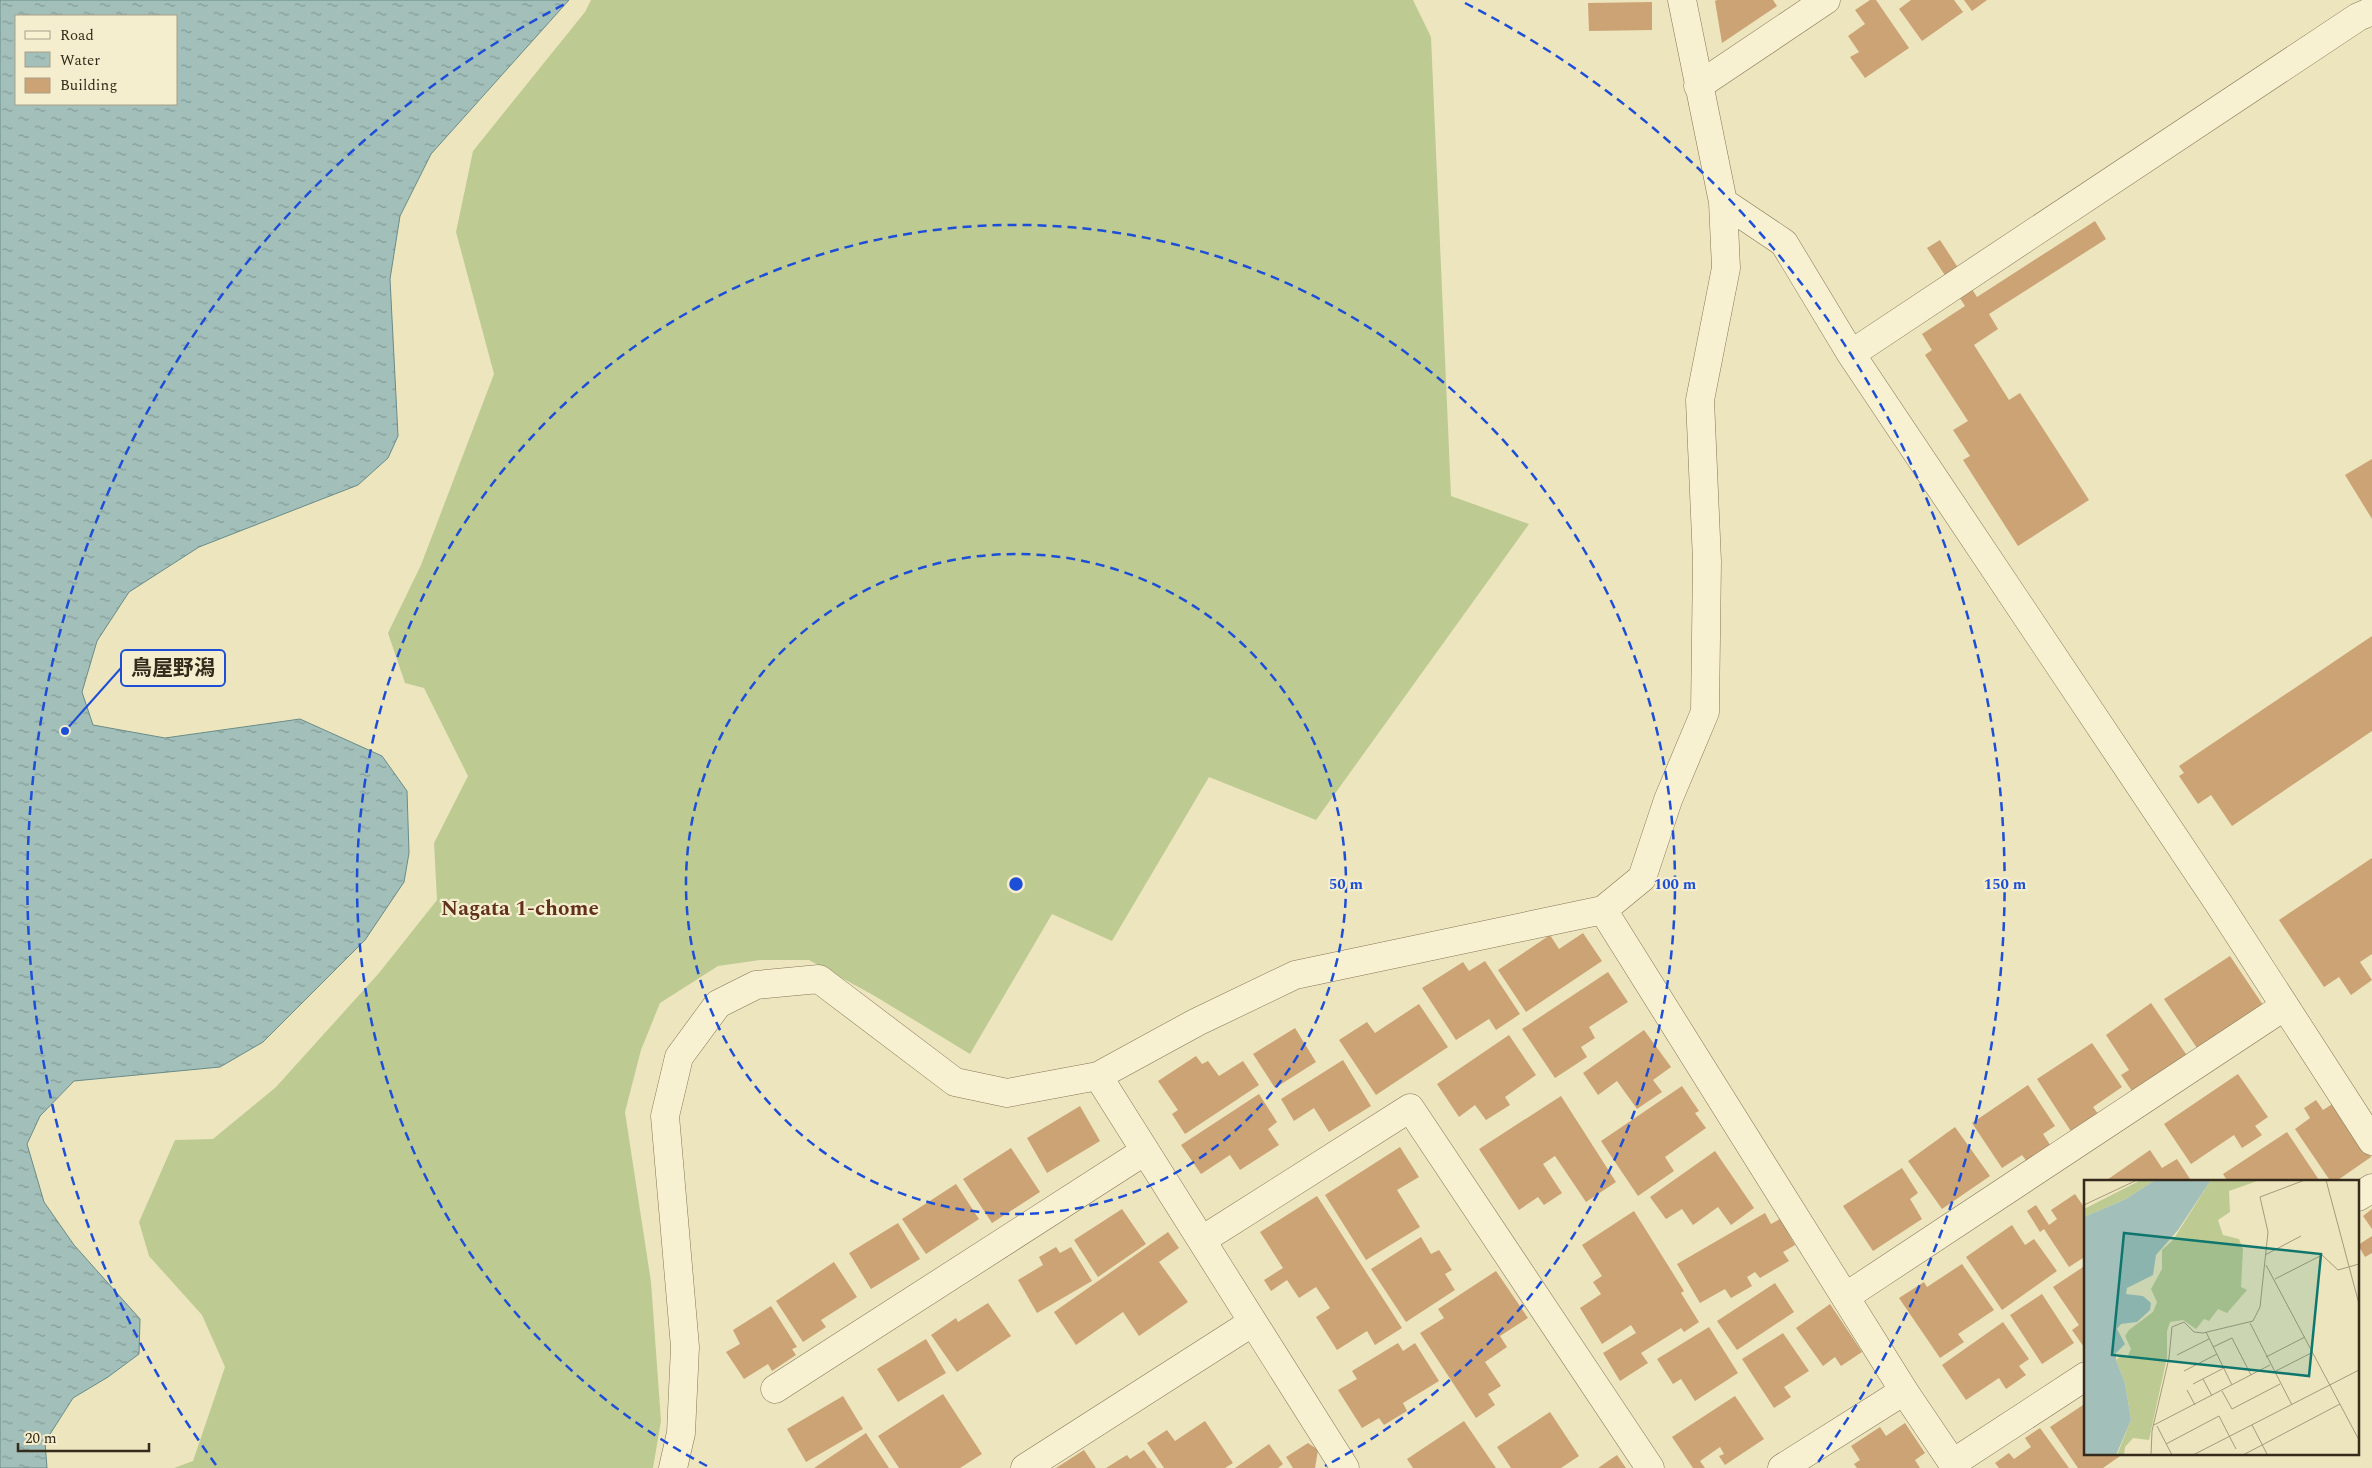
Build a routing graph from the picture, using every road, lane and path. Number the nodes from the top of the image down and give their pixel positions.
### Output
1 (1682, 0) edge
2 (1826, 0) edge
3 (2372, 11) edge
4 (1698, 86) junction
5 (1723, 202) junction
6 (1851, 354) junction
7 (1603, 910) junction
8 (2285, 1006) junction
9 (1098, 1076) junction
10 (2372, 1141) edge
11 (1145, 1151) junction
12 (2372, 1188) edge
13 (2360, 1196) edge
14 (1202, 1240) junction
15 (1846, 1297) junction
16 (1253, 1322) junction
17 (2084, 1377) edge
18 (775, 1389) dead end
19 (1904, 1390) junction
20 (1954, 1466) edge
21 (673, 1468) edge
22 (1025, 1468) edge
23 (1345, 1468) edge
24 (1650, 1468) edge
25 (1782, 1468) edge

1 - 4 street
2 - 4 street
3 - 6 street
4 - 5 street
5 - 6 street
5 - 7 street
6 - 8 street
7 - 9 street
7 - 15 street
8 - 10 street
8 - 15 street
9 - 11 street
9 - 21 street
11 - 14 street
11 - 18 street
12 - 13 street
14 - 16 street
14 - 24 street
15 - 19 street
16 - 22 street
16 - 23 street
17 - 20 street
19 - 20 street
19 - 25 street

